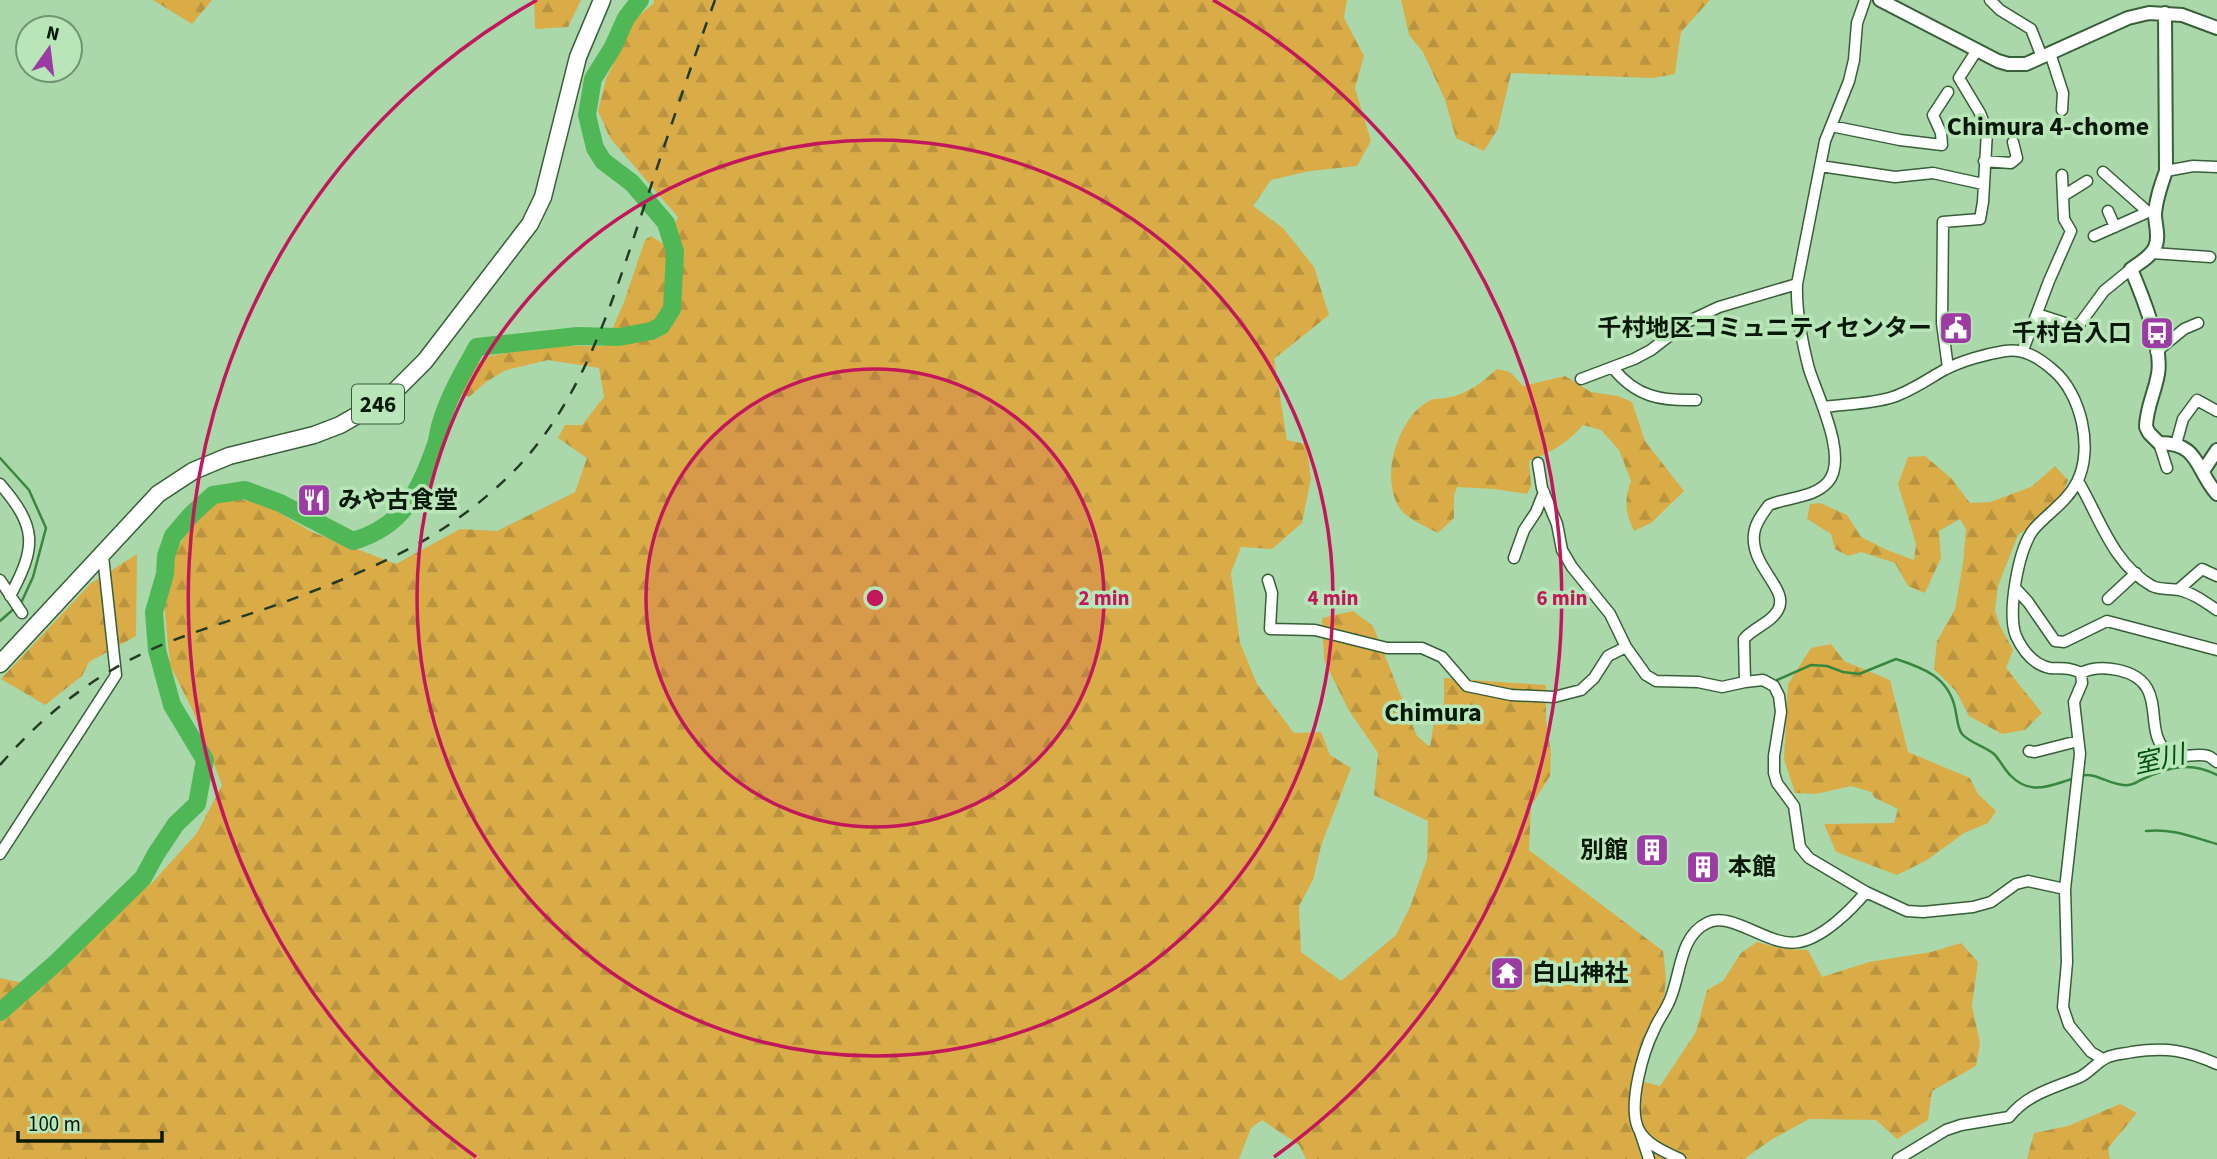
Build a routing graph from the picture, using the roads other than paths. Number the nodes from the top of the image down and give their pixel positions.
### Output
1 (602, 0) edge
2 (1866, 0) edge
3 (1880, 0) edge
4 (1990, 0) edge
5 (2165, 13) junction
6 (2217, 28) edge
7 (1977, 50) junction
8 (2046, 55) junction
9 (1948, 92) dead end
10 (2062, 110) dead end
11 (1831, 126) junction
12 (2017, 147) dead end
13 (1984, 161) junction
14 (1820, 166) junction
15 (2217, 167) edge
16 (2166, 171) junction
17 (2103, 172) dead end
18 (2062, 175) dead end
19 (2087, 181) dead end
20 (1983, 184) junction
21 (2063, 196) junction
22 (2108, 211) dead end
23 (2152, 211) junction
24 (2115, 227) junction
25 (2094, 236) dead end
26 (2152, 253) junction
27 (2210, 257) dead end
28 (2131, 269) junction
29 (1797, 284) junction
30 (2037, 314) junction
31 (2198, 323) dead end
32 (2024, 350) junction
33 (2156, 352) junction
34 (1613, 368) junction
35 (1948, 368) junction
36 (1581, 379) dead end
37 (1696, 400) dead end
38 (1824, 407) junction
39 (2217, 411) edge
40 (2159, 443) junction
41 (2176, 444) junction
42 (2217, 450) edge
43 (1538, 463) dead end
44 (2167, 468) dead end
45 (2203, 471) junction
46 (2078, 481) junction
47 (0, 484) edge
48 (1544, 492) junction
49 (2217, 494) edge
50 (103, 555) junction
51 (1514, 558) dead end
52 (2136, 573) junction
53 (2217, 576) edge
54 (0, 580) edge
55 (1268, 580) dead end
56 (2016, 589) junction
57 (2178, 590) junction
58 (12, 599) junction
59 (2108, 599) dead end
60 (2217, 610) edge
61 (22, 613) dead end
62 (1626, 647) junction
63 (2217, 650) edge
64 (0, 664) edge
65 (2081, 673) junction
66 (1745, 682) junction
67 (2078, 741) junction
68 (2029, 751) dead end
69 (2217, 762) edge
70 (0, 854) edge
71 (2064, 889) junction
72 (1866, 892) junction
73 (2103, 1059) junction
74 (2217, 1064) edge
75 (1640, 1132) junction
76 (1649, 1159) edge
77 (1680, 1159) edge
78 (1898, 1159) edge

1 - 50 highway, 246
2 - 11 street
3 - 7 street
4 - 8 street
5 - 6 street
5 - 8 street
5 - 16 street
7 - 8 street
7 - 13 street
8 - 10 street
9 - 11 street
11 - 14 street
12 - 13 street
13 - 20 street
14 - 20 street
14 - 29 street
15 - 16 street
16 - 23 street
17 - 23 street
18 - 21 street
19 - 21 street
20 - 35 street
21 - 30 street
22 - 24 street
23 - 24 street
23 - 26 street
24 - 25 street
26 - 27 street
26 - 28 street
28 - 30 street
28 - 33 street
29 - 34 street
29 - 38 street
30 - 32 street
31 - 33 street
32 - 35 street
32 - 46 street
33 - 40 street
34 - 36 street
34 - 37 street
35 - 38 street
38 - 66 street
39 - 41 street
40 - 41 street
40 - 44 street
41 - 45 street
42 - 45 street
43 - 48 street
45 - 49 street
46 - 52 street
46 - 56 street
47 - 58 street
48 - 51 street
48 - 62 street
50 - 64 highway, 246
50 - 70 street
52 - 57 street
52 - 59 street
53 - 57 street
54 - 58 street
55 - 62 street
56 - 63 street
56 - 65 street
57 - 60 street
58 - 61 street
62 - 66 street
65 - 67 street
65 - 69 street
66 - 72 street
67 - 68 street
67 - 71 street
71 - 72 street
71 - 73 street
72 - 75 street
73 - 74 street
73 - 78 street
75 - 76 street
75 - 77 street

